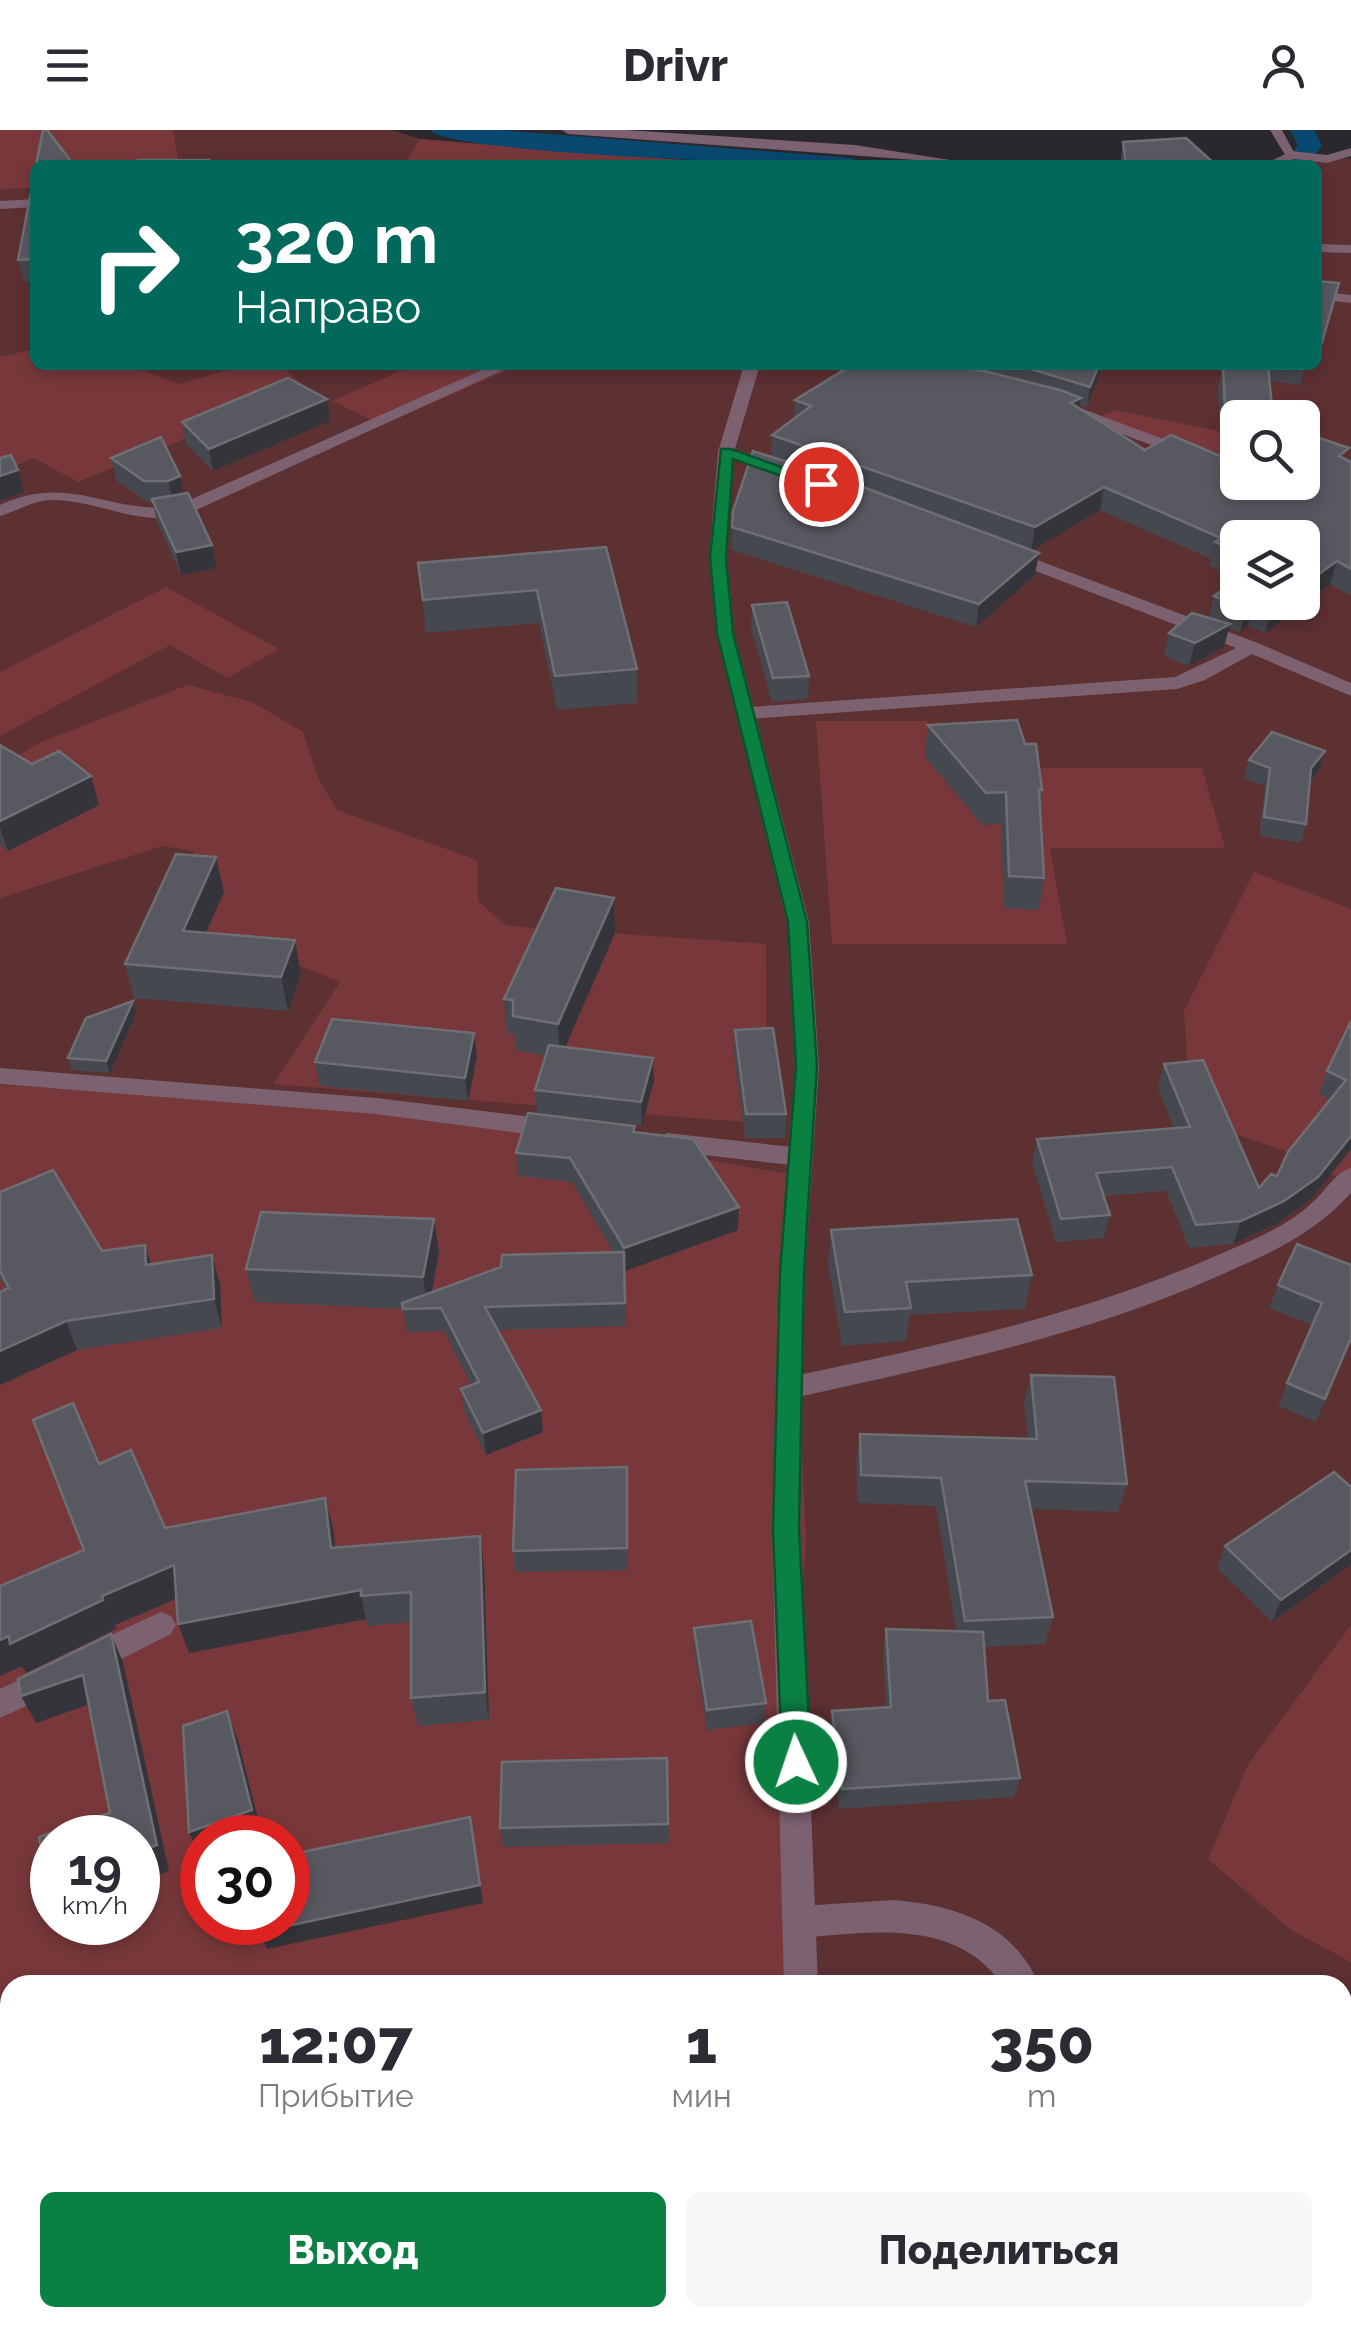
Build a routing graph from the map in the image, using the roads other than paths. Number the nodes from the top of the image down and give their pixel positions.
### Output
1 (568, 130) edge
2 (859, 130) edge
3 (1276, 130) edge
4 (1351, 152) edge
5 (853, 156) edge
6 (1295, 156) junction
7 (907, 160) edge
8 (1283, 160) edge
9 (30, 203) edge
10 (0, 205) edge
11 (1322, 248) edge
12 (1351, 249) edge
13 (1322, 295) edge
14 (1351, 299) edge
15 (495, 370) edge
16 (751, 370) edge
17 (1038, 398) edge
18 (726, 452) junction
19 (1207, 461) edge
20 (798, 477) edge
21 (0, 511) edge
22 (998, 550) edge
23 (1250, 646) junction
24 (1351, 690) edge
25 (748, 712) junction
26 (0, 1076) edge
27 (576, 1132) edge
28 (651, 1140) edge
29 (801, 1157) junction
30 (1351, 1177) edge
31 (790, 1388) junction
32 (160, 1624) dead end
33 (0, 1704) edge
34 (800, 1922) junction
35 (801, 1975) edge
36 (1015, 1975) edge

1 - 5 street
2 - 5 street
3 - 6 street
4 - 6 street
5 - 7 street
6 - 8 street
9 - 10 street
11 - 12 street
13 - 14 street
15 - 21 street
16 - 18 street
17 - 19 street
18 - 20 street
18 - 25 street
22 - 23 street
23 - 24 street
23 - 25 street
25 - 29 street
26 - 27 street
28 - 29 street
29 - 31 street
30 - 31 street
31 - 34 street
32 - 33 street
34 - 35 street
34 - 36 street

